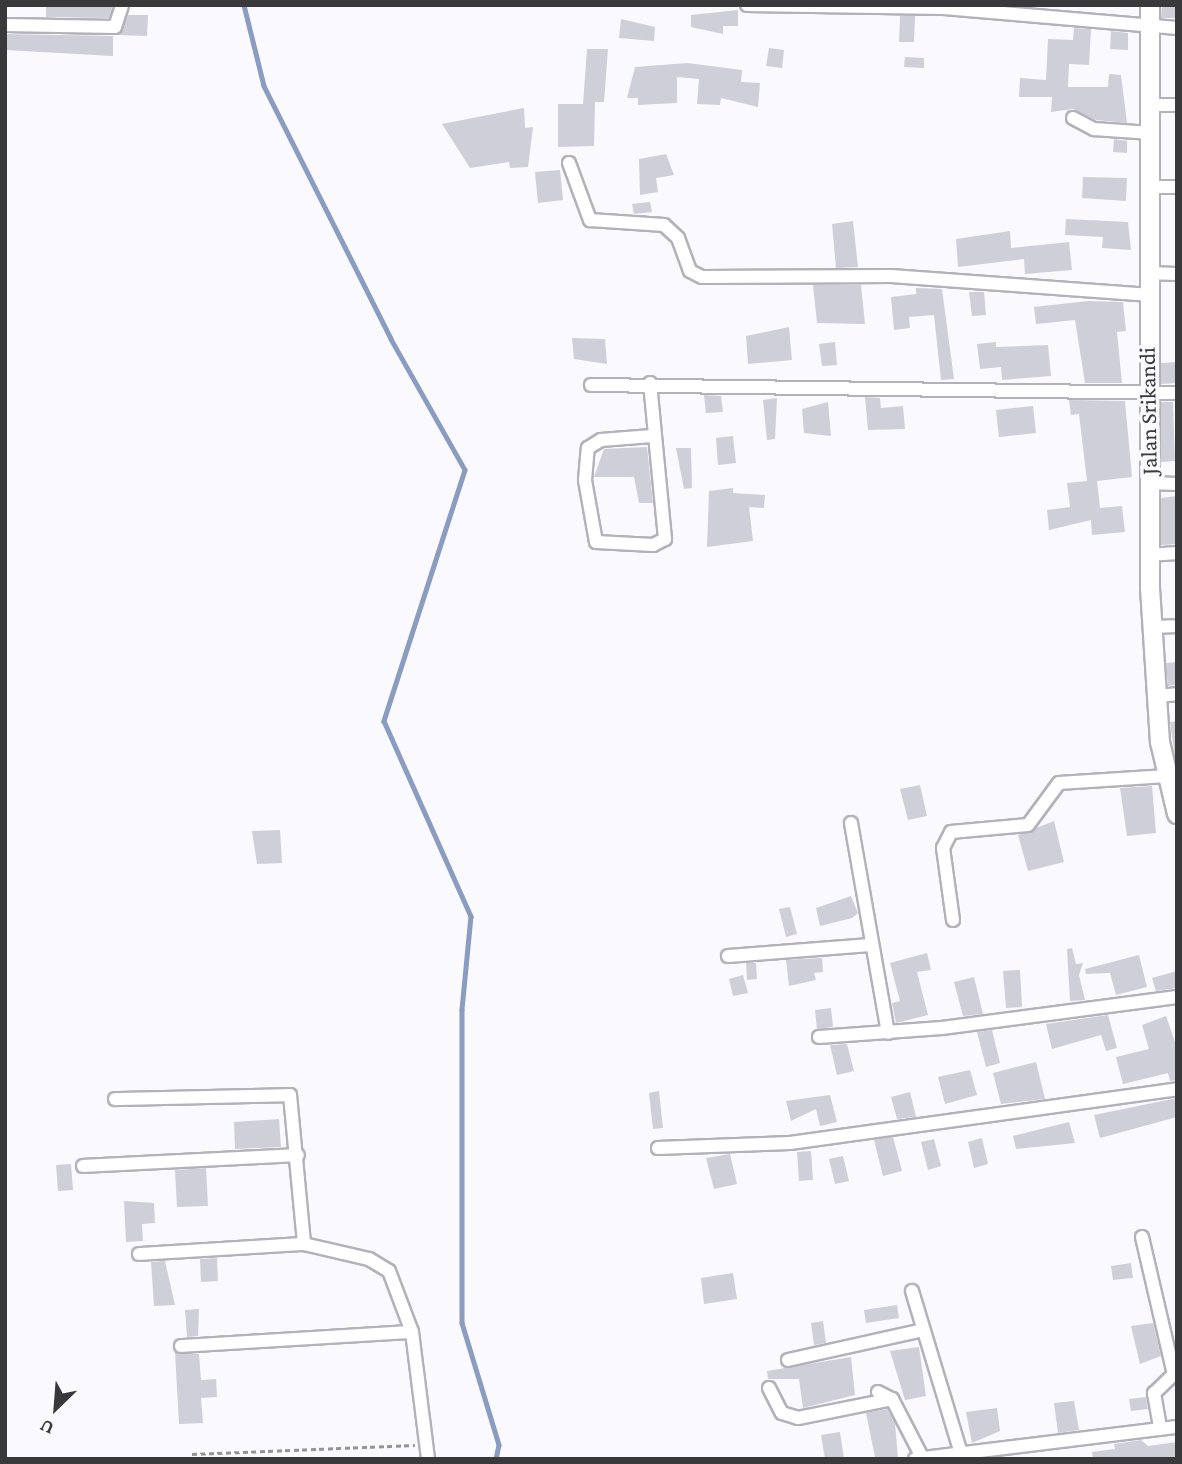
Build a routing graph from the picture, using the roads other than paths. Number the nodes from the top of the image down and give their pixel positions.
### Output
1 (122, 5) edge
2 (747, 5) edge
3 (1150, 5) edge
4 (5, 25) edge
5 (1151, 26) junction
6 (1177, 28) edge
7 (1177, 105) edge
8 (1150, 106) junction
9 (1073, 118) dead end
10 (1151, 133) junction
11 (569, 163) dead end
12 (1152, 187) junction
13 (1177, 187) edge
14 (1147, 273) junction
15 (1177, 275) edge
16 (1147, 295) junction
17 (650, 383) junction
18 (591, 384) dead end
19 (1146, 393) junction
20 (1177, 393) edge
21 (652, 436) junction
22 (1149, 483) junction
23 (1177, 484) edge
24 (1177, 553) edge
25 (1149, 555) junction
26 (1177, 626) edge
27 (1152, 627) junction
28 (1177, 694) edge
29 (1156, 696) junction
30 (1167, 776) junction
31 (1177, 814) edge
32 (851, 823) dead end
33 (953, 920) dead end
34 (871, 945) junction
35 (728, 956) dead end
36 (1177, 997) edge
37 (888, 1033) junction
38 (819, 1037) dead end
39 (1177, 1088) edge
40 (115, 1099) dead end
41 (658, 1148) dead end
42 (298, 1155) junction
43 (83, 1166) dead end
44 (1142, 1237) dead end
45 (304, 1244) junction
46 (139, 1254) dead end
47 (912, 1291) dead end
48 (923, 1330) junction
49 (412, 1332) junction
50 (181, 1346) dead end
51 (789, 1360) dead end
52 (769, 1388) dead end
53 (878, 1392) dead end
54 (892, 1399) junction
55 (1160, 1427) junction
56 (1177, 1427) edge
57 (960, 1450) junction
58 (918, 1458) edge
59 (428, 1459) edge

1 - 4 street
2 - 5 street
3 - 5 street, Jalan Srikandi
5 - 6 street
5 - 8 street, Jalan Srikandi
7 - 8 street
8 - 10 street, Jalan Srikandi
9 - 10 street
10 - 12 street, Jalan Srikandi
11 - 16 street
12 - 13 street
12 - 14 street, Jalan Srikandi
14 - 15 street
14 - 16 street, Jalan Srikandi
16 - 19 street, Jalan Srikandi
17 - 18 street
17 - 19 street
17 - 21 street
19 - 20 street
19 - 22 street, Jalan Srikandi
21 - 21 street
22 - 23 street
22 - 25 street, Jalan Srikandi
24 - 25 street
25 - 27 street, Jalan Srikandi
26 - 27 street
27 - 29 street, Jalan Srikandi
28 - 29 street
29 - 30 street, Jalan Srikandi
30 - 31 street, Jalan Srikandi
30 - 33 street
32 - 34 street
34 - 35 street
34 - 37 street
36 - 37 street
37 - 38 street
39 - 41 street
40 - 42 street
42 - 43 street
42 - 45 street
44 - 55 street
45 - 46 street
45 - 49 street
47 - 48 street
48 - 51 street
48 - 57 street
49 - 50 street
49 - 59 street
52 - 54 street
53 - 54 street
54 - 58 street
55 - 56 street
55 - 57 street
57 - 58 street

